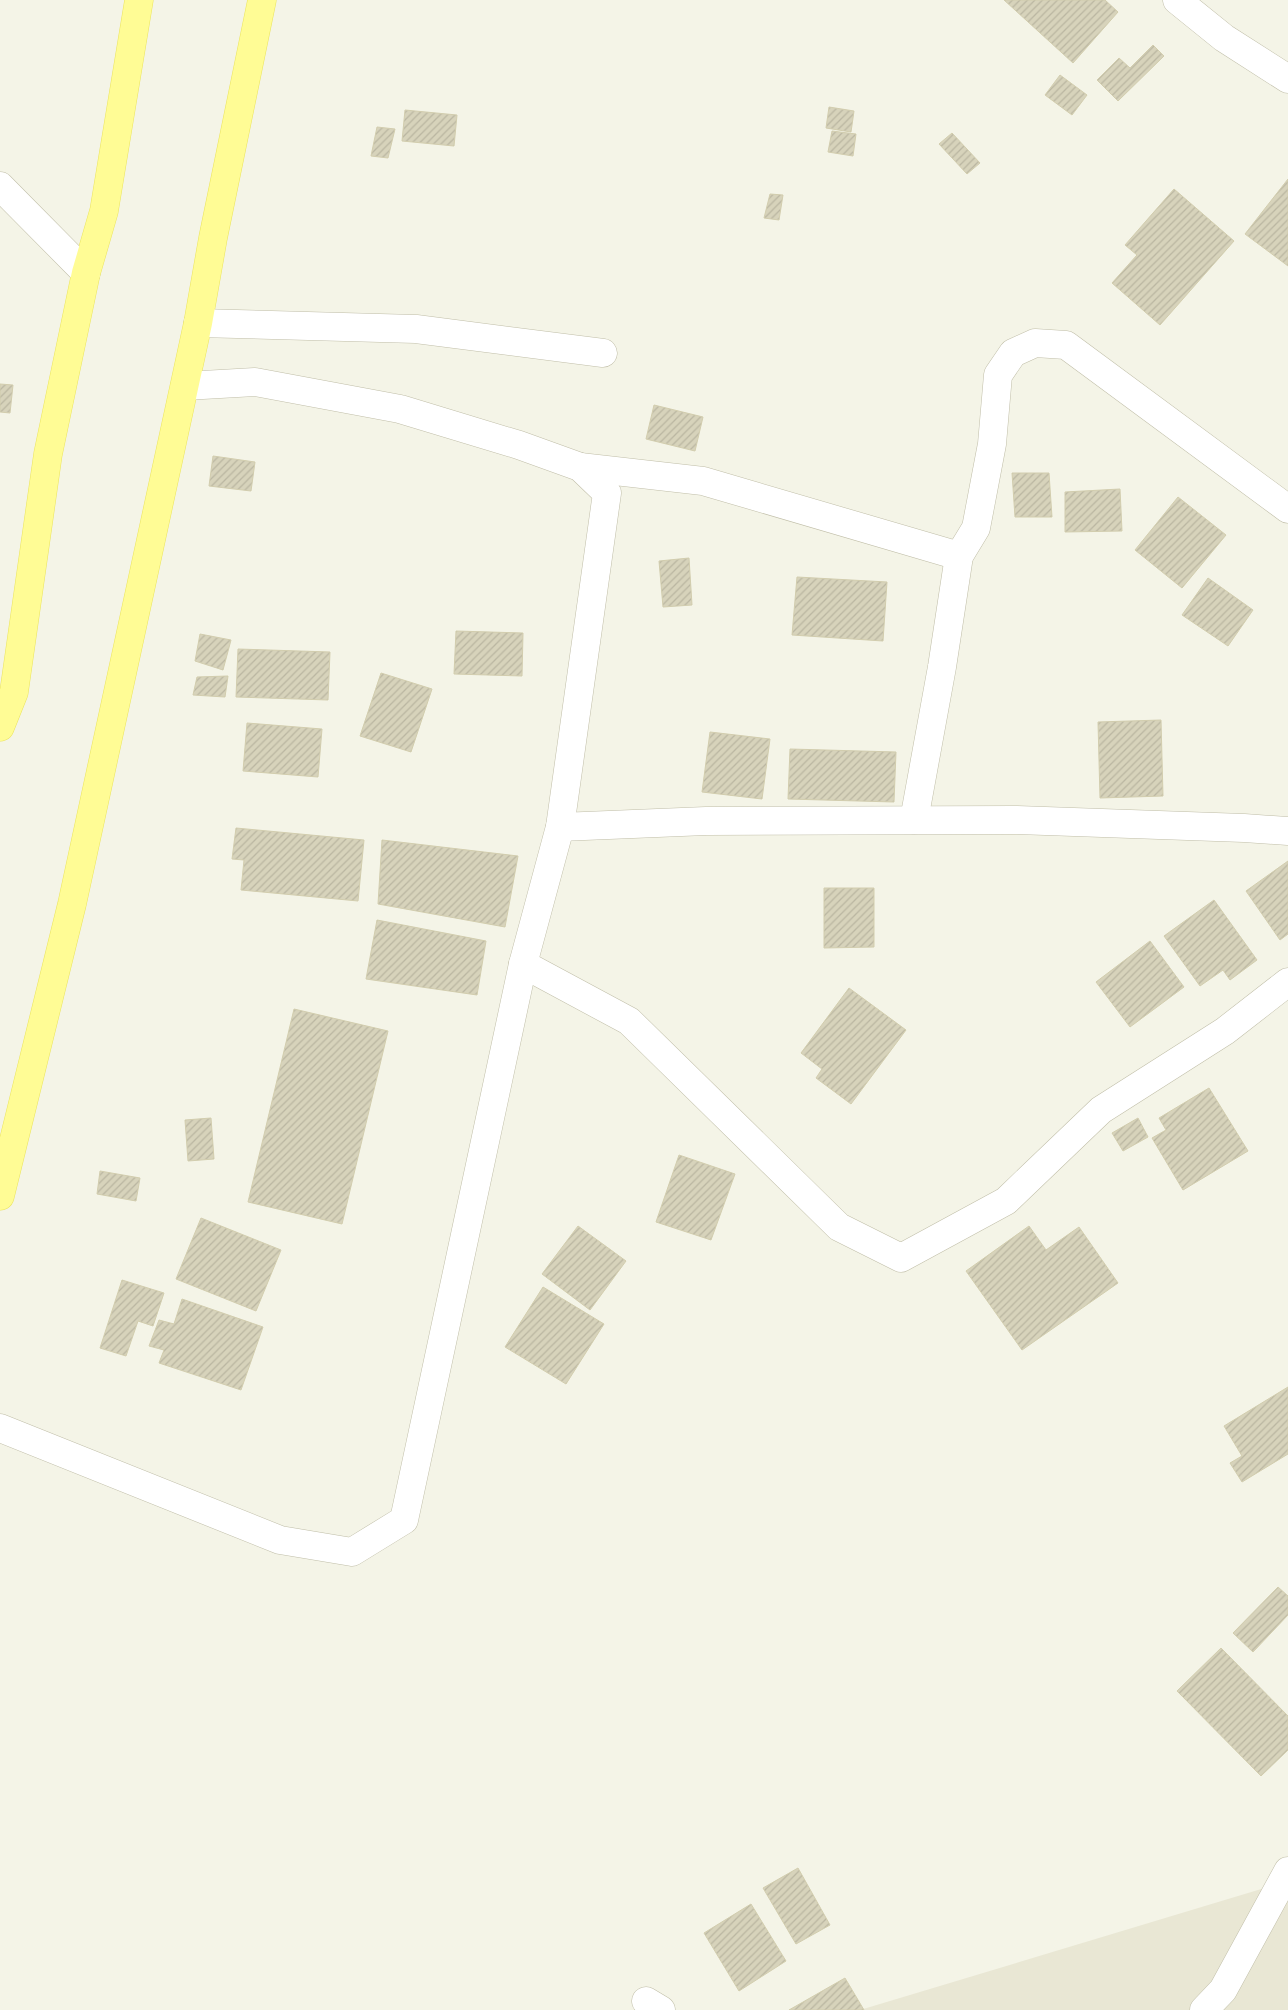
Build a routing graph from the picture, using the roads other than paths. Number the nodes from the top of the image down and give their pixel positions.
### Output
1 (139, 0) edge
2 (262, 0) edge
3 (1177, 0) edge
4 (1288, 79) edge
5 (0, 186) edge
6 (86, 273) junction
7 (198, 323) junction
8 (602, 353) dead end
9 (184, 386) junction
10 (580, 467) junction
11 (1288, 508) edge
12 (959, 556) junction
13 (7, 691) edge
14 (0, 727) edge
15 (914, 820) junction
16 (560, 827) junction
17 (1288, 832) edge
18 (523, 964) junction
19 (1288, 982) edge
20 (0, 1196) edge
21 (0, 1428) edge
22 (1288, 1871) edge
23 (1204, 2010) edge

1 - 6 main road
2 - 7 main road
3 - 4 street
5 - 6 street
6 - 13 main road
7 - 8 street
7 - 9 main road
9 - 10 street
9 - 20 main road
10 - 12 street
10 - 16 street
11 - 12 street
12 - 15 street
13 - 14 main road
15 - 16 street
15 - 17 street
16 - 18 street
18 - 19 street
18 - 21 street
22 - 23 street

